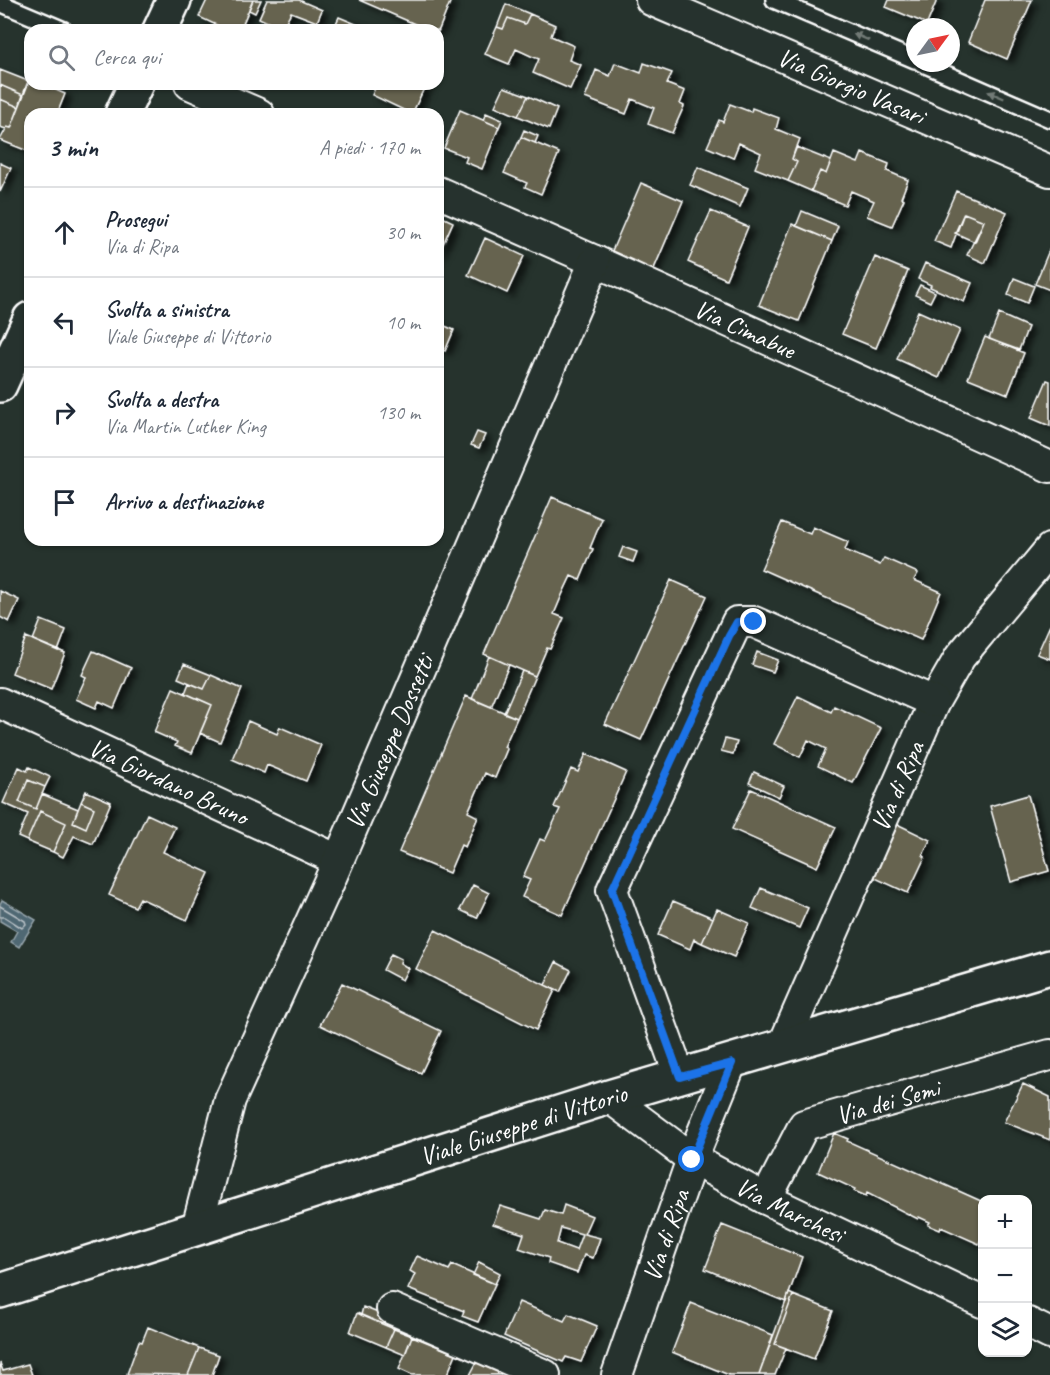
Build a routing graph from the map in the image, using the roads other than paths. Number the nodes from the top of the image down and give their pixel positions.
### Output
1 (174, 0) edge
2 (651, 0) edge
3 (774, 0) edge
4 (0, 3) edge
5 (50, 24) edge
6 (163, 24) edge
7 (906, 56) edge
8 (942, 72) edge
9 (132, 90) edge
10 (204, 90) edge
11 (125, 108) edge
12 (245, 108) edge
13 (1050, 119) edge
14 (1050, 171) edge
15 (444, 195) edge
16 (595, 261) junction
17 (24, 332) edge
18 (0, 386) edge
19 (1050, 467) edge
20 (1050, 549) edge
21 (934, 702) junction
22 (0, 703) edge
23 (338, 860) junction
24 (1050, 967) edge
25 (783, 1046) junction
26 (1050, 1055) edge
27 (732, 1063) junction
28 (680, 1077) junction
29 (609, 1097) junction
30 (692, 1160) junction
31 (766, 1198) junction
32 (197, 1228) junction
33 (0, 1291) edge
34 (978, 1300) edge
35 (392, 1309) dead end
36 (1032, 1325) edge
37 (1050, 1334) edge
38 (545, 1375) edge
39 (617, 1375) edge

1 - 6 main road
2 - 14 street, Via Giorgio Vasari
7 -> 3 lane
4 - 5 lane
13 -> 8 lane
9 - 11 main road
10 - 12 street
15 - 16 street, Via Cimabue
16 - 19 street, Via Cimabue
16 - 23 street, Via Giuseppe Dossetti
17 - 18 main road
20 - 21 street, Via di Ripa
21 - 25 street, Via di Ripa
21 - 28 street
22 - 23 street, Via Giordano Bruno
23 - 32 street, Via Giuseppe Dossetti
24 - 25 main road, Viale Giuseppe di Vittorio
25 - 27 main road, Viale Giuseppe di Vittorio
26 - 31 street, Via dei Semi
27 - 28 main road, Viale Giuseppe di Vittorio
27 - 30 street, Via di Ripa
28 - 29 main road, Viale Giuseppe di Vittorio
29 - 30 street, Via Marchesi
29 - 32 main road, Viale Giuseppe di Vittorio
30 - 31 street, Via Marchesi
30 - 39 street, Via di Ripa
31 - 34 street, Via Marchesi
32 - 33 main road, Viale Giuseppe di Vittorio
35 - 38 street
36 - 37 street

